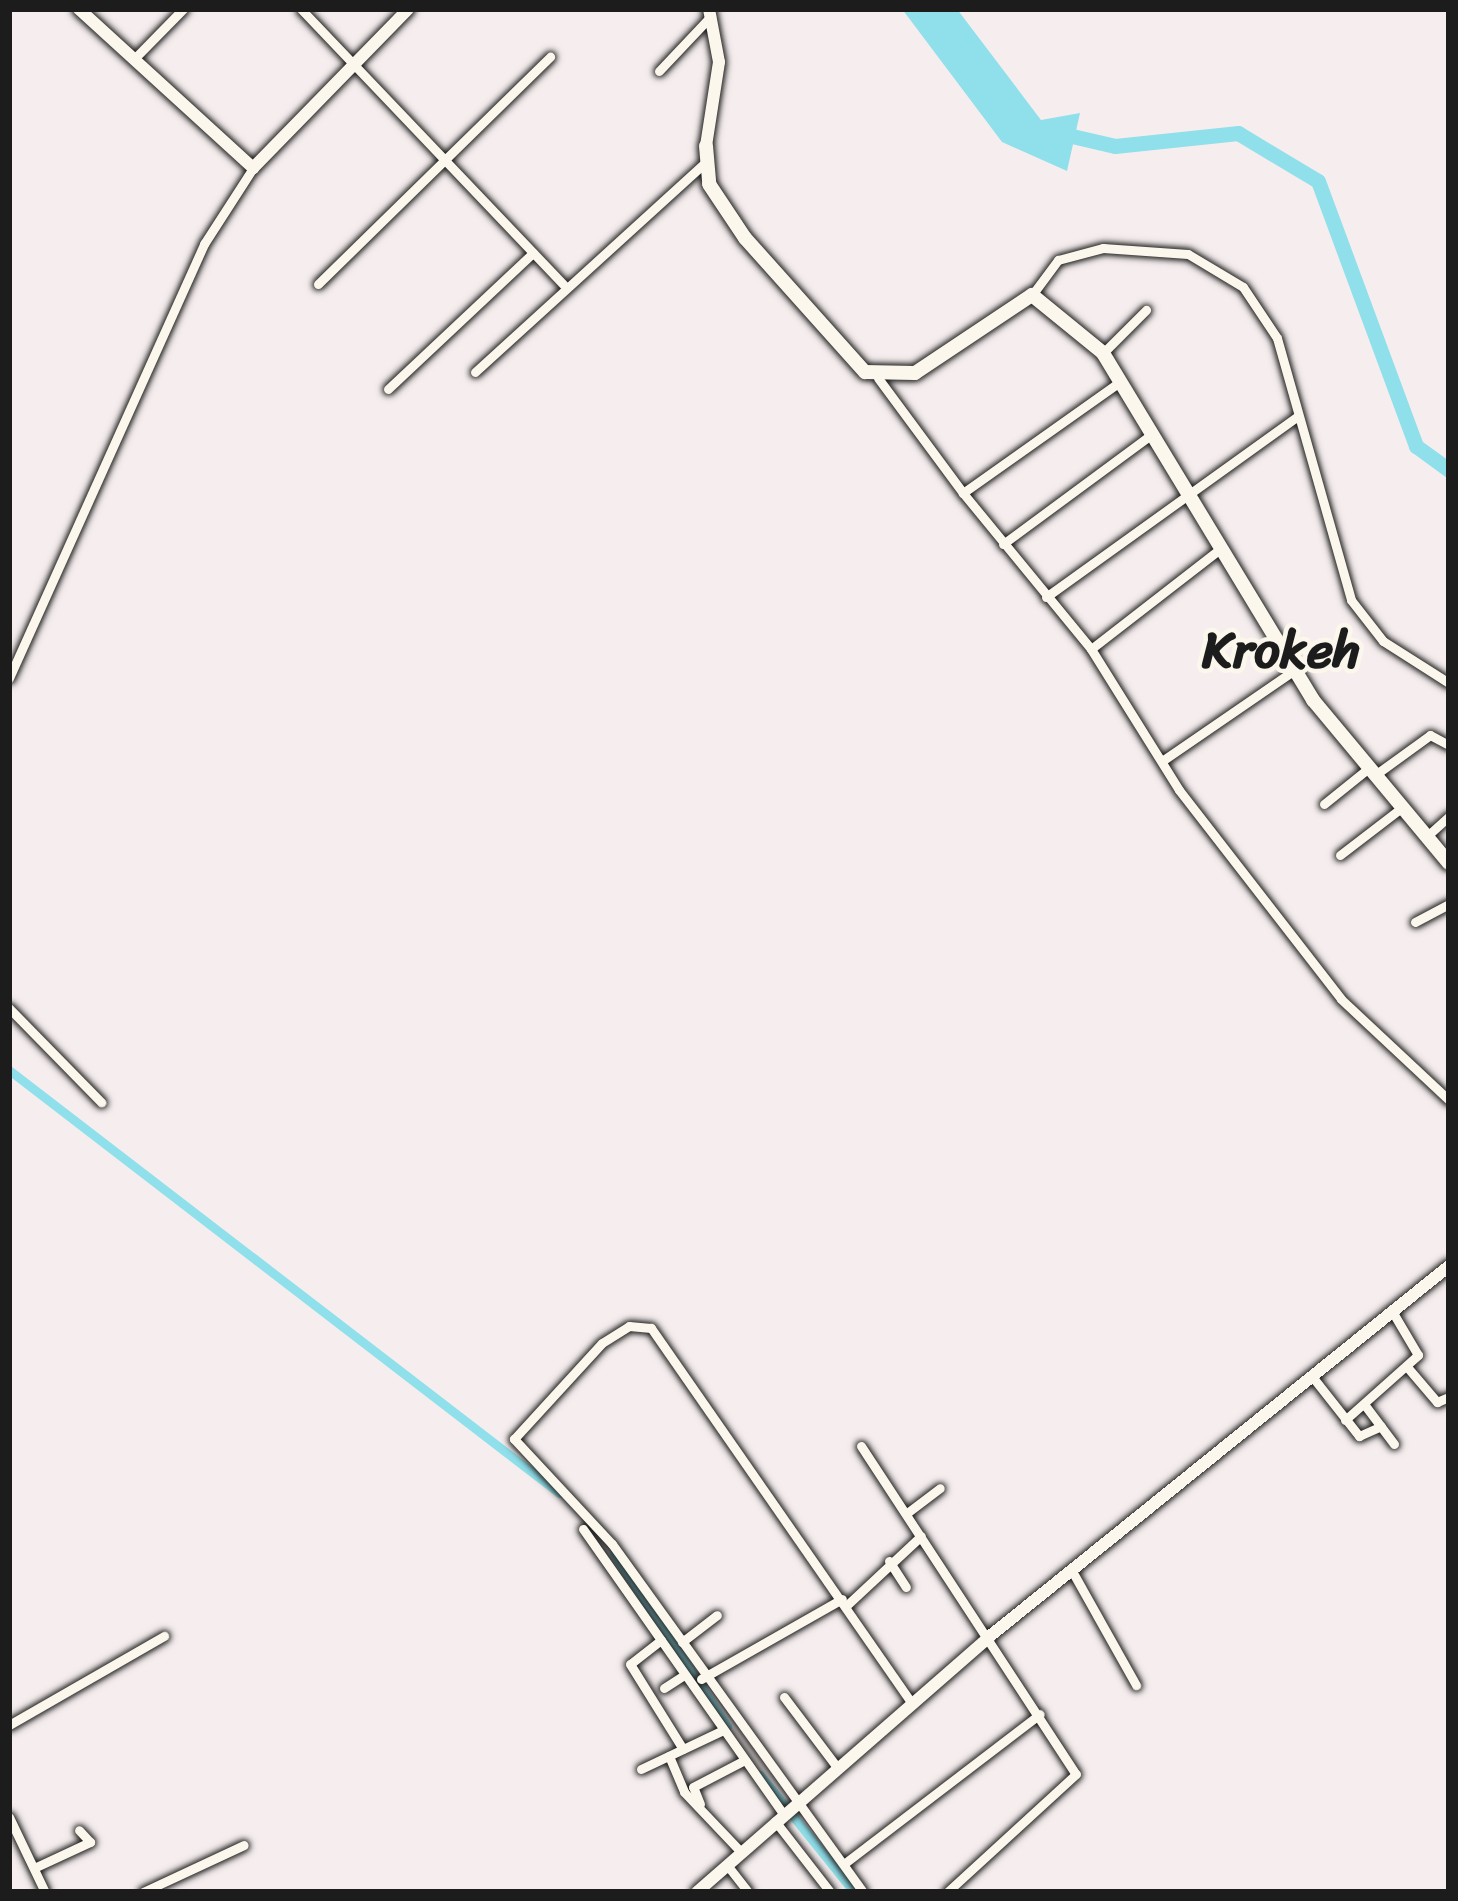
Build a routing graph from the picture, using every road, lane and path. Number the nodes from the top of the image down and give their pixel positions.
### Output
1 (79, 9) edge
2 (183, 9) edge
3 (301, 9) edge
4 (408, 9) edge
5 (710, 12) edge
6 (550, 57) dead end
7 (135, 58) junction
8 (359, 60) junction
9 (659, 71) dead end
10 (706, 146) joint
11 (442, 159) junction
12 (705, 164) junction
13 (254, 168) junction
14 (533, 253) junction
15 (318, 284) dead end
16 (564, 285) junction
17 (1032, 295) junction
18 (1146, 310) dead end
19 (1103, 353) junction
20 (475, 372) dead end
21 (878, 378) junction
22 (1121, 381) junction
23 (388, 389) dead end
24 (1298, 416) junction
25 (1152, 434) junction
26 (1188, 492) junction
27 (963, 494) junction
28 (1003, 544) junction
29 (1220, 549) junction
30 (1046, 597) junction
31 (1091, 649) junction
32 (1293, 671) junction
33 (9, 677) edge
34 (1449, 683) edge
35 (1449, 746) edge
36 (1162, 760) junction
37 (1368, 775) junction
38 (1324, 804) dead end
39 (1400, 809) junction
40 (1449, 816) edge
41 (1426, 837) junction
42 (1340, 855) dead end
43 (1449, 862) edge
44 (1449, 904) edge
45 (1415, 922) dead end
46 (9, 1008) edge
47 (1449, 1100) edge
48 (101, 1102) dead end
49 (1449, 1265) edge
50 (1392, 1311) junction
51 (1408, 1368) junction
52 (1311, 1375) junction
53 (1449, 1397) edge
54 (1364, 1404) junction
55 (1345, 1420) junction
56 (1381, 1426) junction
57 (1394, 1444) dead end
58 (861, 1446) dead end
59 (940, 1488) dead end
60 (907, 1513) junction
61 (583, 1529) dead end
62 (921, 1536) junction
63 (890, 1561) junction
64 (1072, 1571) junction
65 (906, 1588) dead end
66 (845, 1602) junction
67 (716, 1616) dead end
68 (164, 1636) dead end
69 (990, 1636) junction
70 (661, 1640) junction
71 (682, 1642) junction
72 (706, 1676) junction
73 (687, 1679) junction
74 (1136, 1685) dead end
75 (664, 1688) dead end
76 (784, 1697) dead end
77 (912, 1703) junction
78 (1040, 1714) junction
79 (9, 1725) edge
80 (721, 1731) junction
81 (683, 1749) junction
82 (669, 1756) junction
83 (741, 1762) junction
84 (837, 1767) junction
85 (641, 1769) dead end
86 (684, 1792) junction
87 (671, 1801) dead end
88 (700, 1804) junction
89 (787, 1810) junction
90 (9, 1817) edge
91 (79, 1830) dead end
92 (244, 1845) dead end
93 (741, 1852) junction
94 (844, 1863) junction
95 (727, 1865) junction
96 (34, 1868) junction
97 (45, 1892) edge
98 (142, 1892) edge
99 (697, 1892) edge
100 (748, 1892) edge
101 (830, 1892) edge
102 (862, 1892) edge
103 (947, 1892) edge

1 - 7 street
2 - 7 street
3 - 8 street
4 - 8 street
5 - 9 street
5 - 10 street
6 - 11 street
7 - 13 street
8 - 11 street
8 - 13 street
10 - 12 main road
11 - 14 street
11 - 15 street
12 - 16 street
12 - 21 main road
13 - 33 street
14 - 16 street
14 - 23 street
16 - 20 street
17 - 19 main road
17 - 21 main road
17 - 24 street
18 - 19 street
19 - 22 main road
21 - 27 street
22 - 25 main road
22 - 27 street
24 - 26 street
24 - 34 street
25 - 26 main road
25 - 28 street
26 - 29 main road
26 - 30 street
27 - 28 street
28 - 30 street
29 - 31 street
29 - 32 main road
30 - 31 street
31 - 36 street
32 - 36 street
32 - 37 main road
35 - 37 street
36 - 47 street
37 - 38 street
37 - 39 main road
39 - 41 main road
39 - 42 street
40 - 41 street
41 - 43 main road
44 - 45 street
46 - 48 street
49 - 50 street
50 - 51 street
50 - 52 street
51 - 53 street
51 - 54 street
52 - 55 street
52 - 64 street
54 - 55 street
54 - 56 street
55 - 56 street
56 - 57 street
58 - 60 street
59 - 60 street
60 - 62 street
61 - 70 street
62 - 63 street
62 - 69 street
63 - 65 street
63 - 66 street
64 - 69 street
64 - 74 street
66 - 71 street
66 - 72 street
66 - 77 street
67 - 71 street
68 - 79 street
69 - 77 street
69 - 78 street
70 - 73 street
70 - 81 street
71 - 72 street
72 - 73 street
72 - 89 street
73 - 75 street
73 - 80 street
76 - 84 street
77 - 84 street
78 - 94 street
78 - 103 street
80 - 81 street
80 - 83 street
81 - 82 street
82 - 85 street
82 - 86 street
83 - 88 street
83 - 89 street
84 - 89 street
86 - 87 street
86 - 88 street
88 - 93 street
89 - 93 street
89 - 94 street
89 - 101 street
90 - 96 street
91 - 96 street
92 - 98 street
93 - 95 street
94 - 102 street
95 - 99 street
95 - 100 street
96 - 97 street

